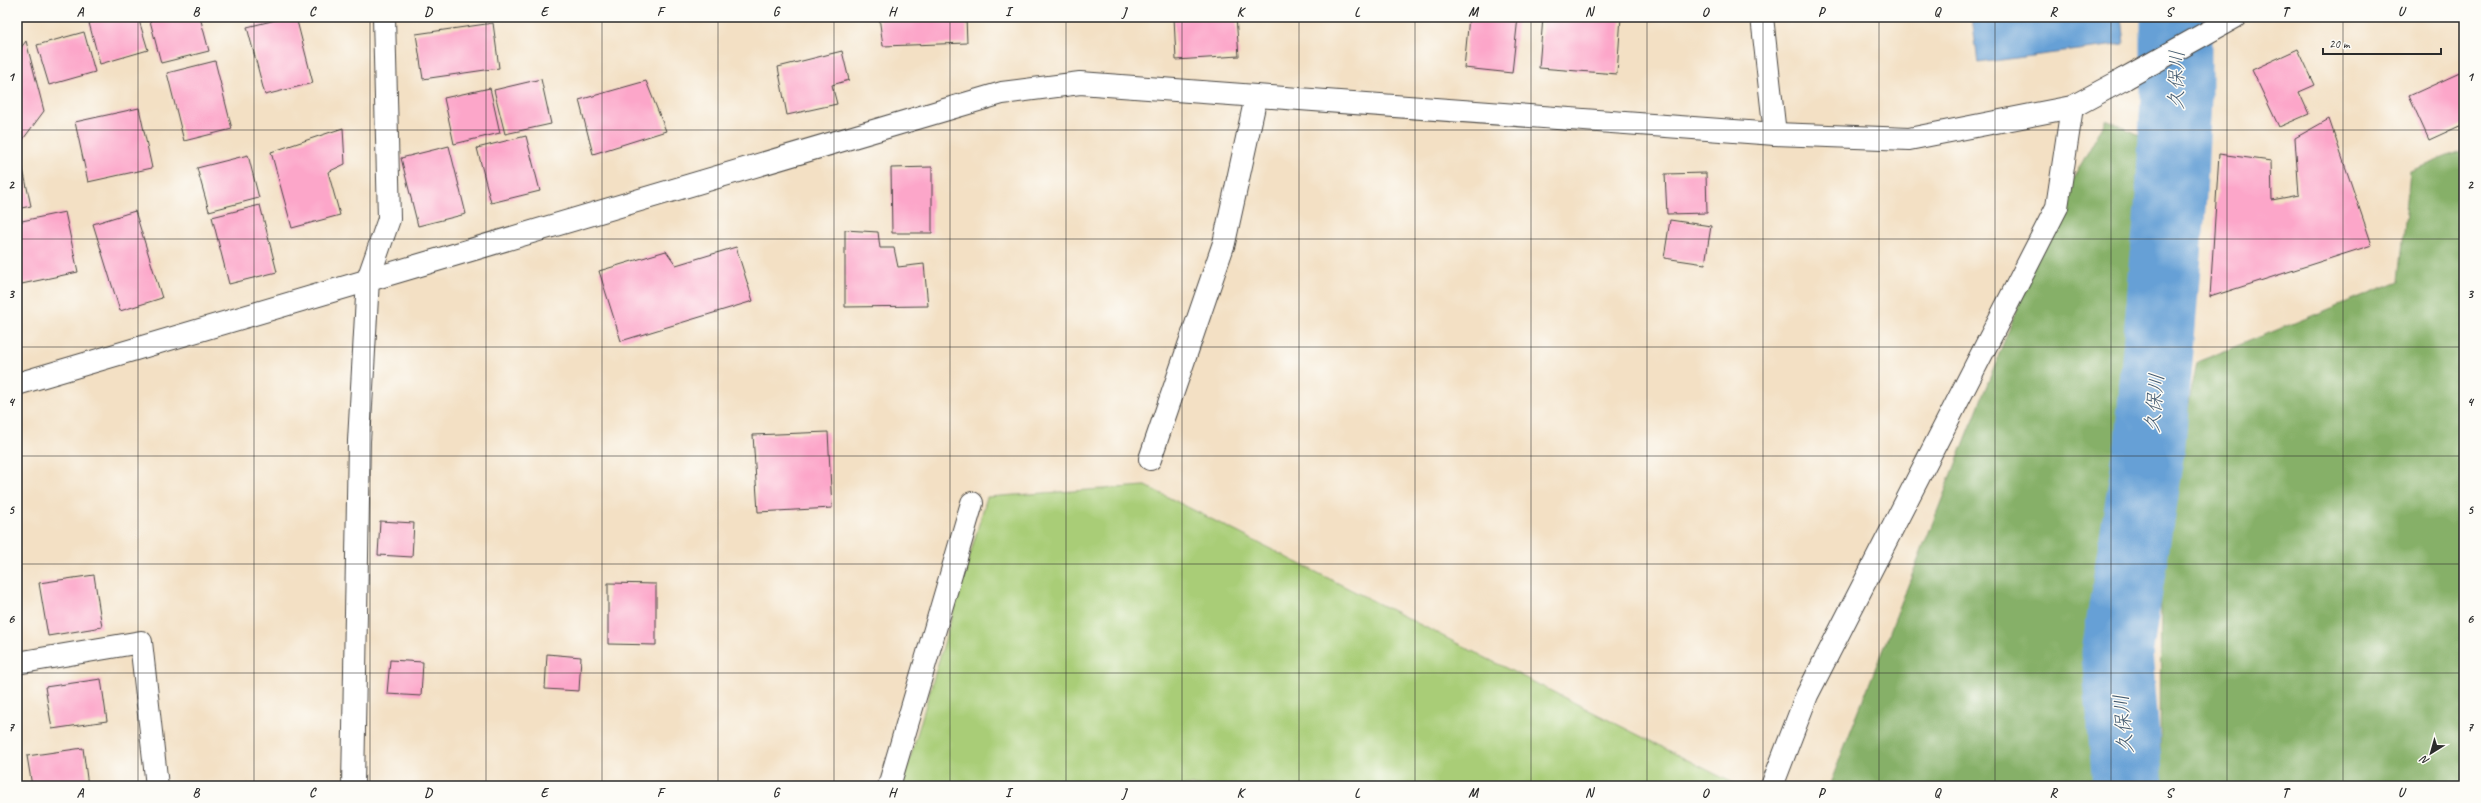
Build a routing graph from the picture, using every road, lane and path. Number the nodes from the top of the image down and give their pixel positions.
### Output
1 (384, 17) edge
2 (1762, 17) edge
3 (2235, 17) edge
4 (1256, 97) junction
5 (2072, 108) junction
6 (1774, 134) junction
7 (368, 279) junction
8 (17, 384) edge
9 (1150, 459) dead end
10 (972, 503) dead end
11 (17, 663) edge
12 (157, 786) edge
13 (353, 786) edge
14 (889, 786) edge
15 (1772, 786) edge

1 - 7 street
2 - 6 street
3 - 5 street
4 - 6 street
4 - 7 street
4 - 9 street
5 - 6 street
5 - 15 street
7 - 8 street
7 - 13 street
10 - 14 street
11 - 12 street

